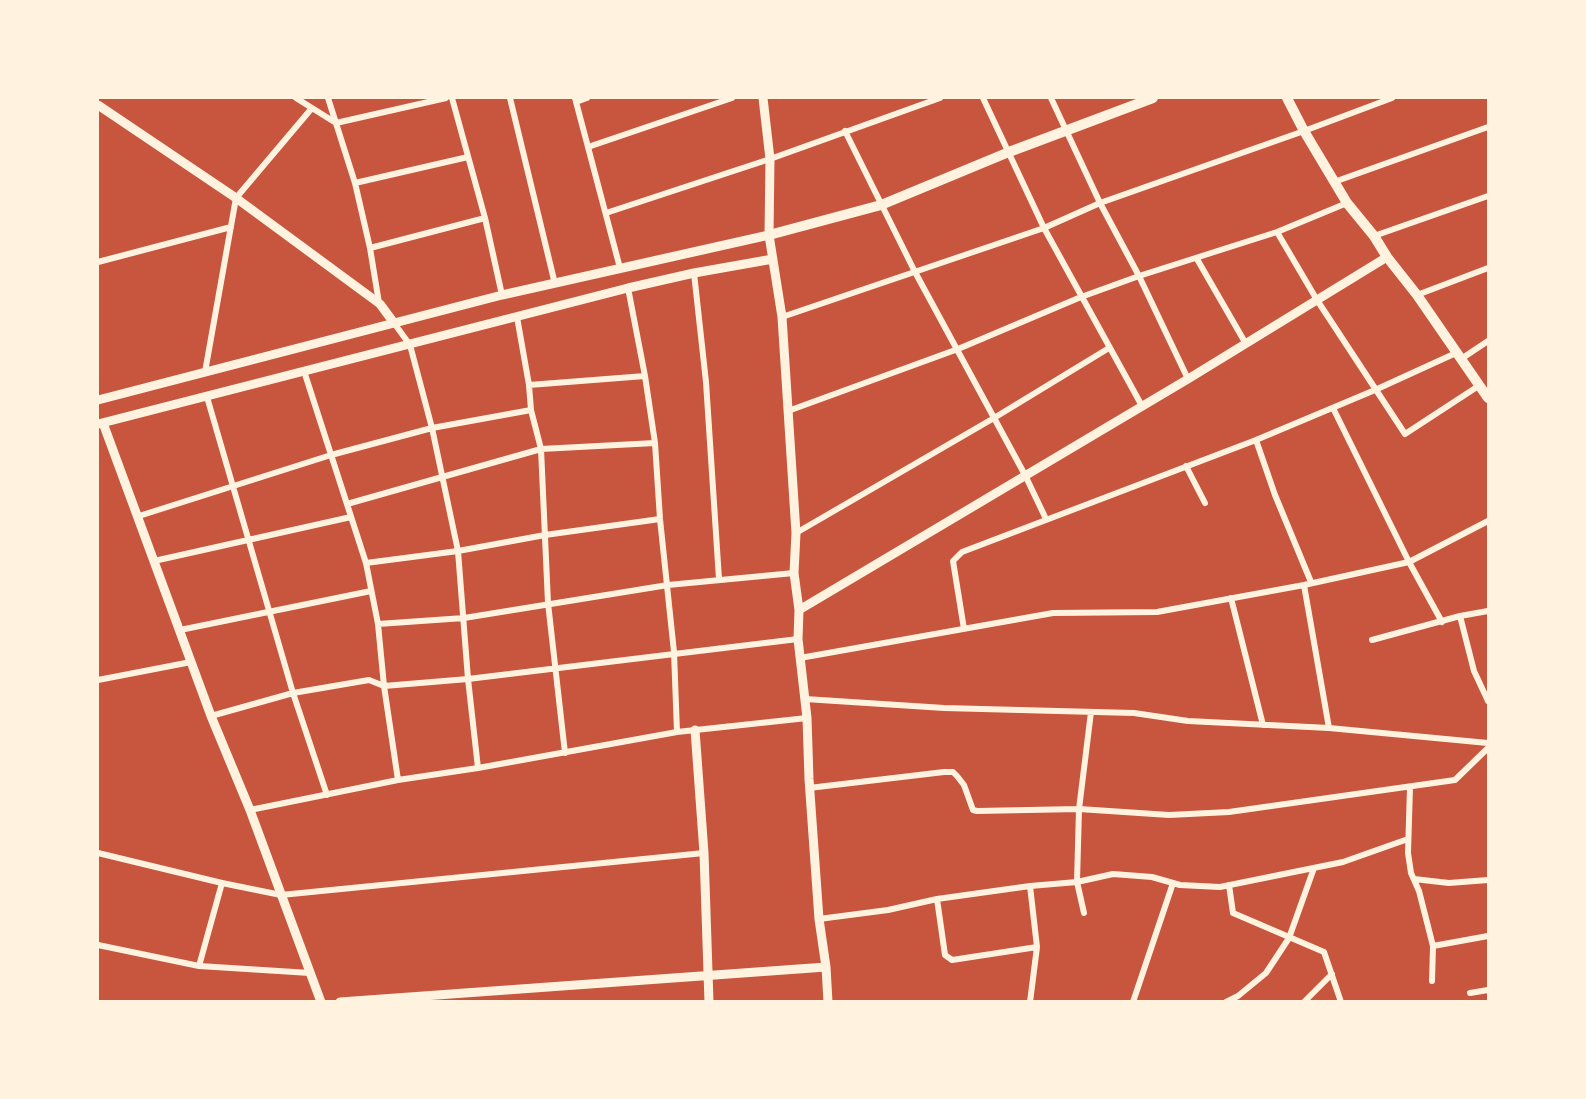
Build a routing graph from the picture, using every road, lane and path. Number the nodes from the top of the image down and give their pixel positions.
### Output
1 (296, 98) edge
2 (328, 98) edge
3 (446, 98) edge
4 (452, 98) edge
5 (510, 98) edge
6 (587, 98) edge
7 (732, 98) edge
8 (763, 98) edge
9 (940, 98) edge
10 (983, 98) edge
11 (1052, 98) edge
12 (1153, 98) edge
13 (1287, 98) edge
14 (1392, 98) edge
15 (575, 100) edge
16 (98, 105) edge
17 (312, 108) junction
18 (336, 123) junction
19 (1488, 127) edge
20 (845, 131) junction
21 (1066, 131) junction
22 (1304, 131) junction
23 (588, 147) junction
24 (1009, 152) junction
25 (468, 157) junction
26 (770, 159) junction
27 (355, 183) junction
28 (1334, 183) junction
29 (1488, 196) edge
30 (236, 198) junction
31 (1100, 203) junction
32 (1347, 203) junction
33 (881, 205) junction
34 (606, 213) junction
35 (486, 218) junction
36 (231, 227) junction
37 (1044, 228) junction
38 (1277, 232) junction
39 (769, 235) junction
40 (1374, 236) junction
41 (370, 248) junction
42 (1387, 257) junction
43 (774, 259) junction
44 (1197, 259) junction
45 (98, 262) edge
46 (620, 268) junction
47 (1488, 268) edge
48 (915, 272) junction
49 (694, 273) junction
50 (1139, 276) junction
51 (555, 284) junction
52 (628, 288) junction
53 (1417, 295) junction
54 (502, 296) junction
55 (1081, 297) junction
56 (1317, 300) junction
57 (380, 304) junction
58 (517, 317) junction
59 (782, 317) junction
60 (394, 323) junction
61 (1488, 341) edge
62 (1246, 344) junction
63 (410, 345) junction
64 (1109, 348) junction
65 (958, 349) junction
66 (1458, 356) junction
67 (304, 371) junction
68 (205, 372) junction
69 (645, 376) junction
70 (1188, 379) junction
71 (529, 385) junction
72 (1480, 386) junction
73 (1375, 390) junction
74 (207, 398) junction
75 (1488, 398) edge
76 (98, 400) edge
77 (1142, 406) junction
78 (1333, 408) junction
79 (531, 410) junction
80 (788, 411) junction
81 (994, 418) junction
82 (100, 424) edge
83 (432, 428) junction
84 (1256, 440) junction
85 (655, 442) junction
86 (541, 449) junction
87 (331, 455) junction
88 (1186, 466) junction
89 (1025, 475) junction
90 (441, 477) junction
91 (231, 485) junction
92 (1205, 502) dead end
93 (347, 504) junction
94 (139, 516) junction
95 (351, 517) junction
96 (660, 519) junction
97 (1046, 519) junction
98 (1488, 521) edge
99 (796, 533) junction
100 (545, 535) junction
101 (248, 540) junction
102 (458, 551) junction
103 (154, 561) junction
104 (1409, 562) junction
105 (366, 563) junction
106 (794, 573) junction
107 (719, 579) junction
108 (1311, 582) junction
109 (668, 585) junction
110 (1304, 585) junction
111 (371, 591) junction
112 (1231, 598) junction
113 (548, 603) junction
114 (798, 610) junction
115 (1488, 610) edge
116 (268, 611) junction
117 (1460, 616) junction
118 (464, 618) junction
119 (1442, 622) junction
120 (378, 624) junction
121 (964, 628) junction
122 (180, 630) junction
123 (798, 639) junction
124 (1372, 640) dead end
125 (674, 652) junction
126 (800, 658) junction
127 (191, 662) junction
128 (555, 669) junction
129 (468, 679) junction
130 (98, 680) edge
131 (384, 686) junction
132 (293, 693) junction
133 (805, 699) junction
134 (1488, 701) edge
135 (1091, 712) junction
136 (211, 716) junction
137 (807, 718) junction
138 (1263, 725) junction
139 (1329, 728) junction
140 (695, 730) junction
141 (677, 732) junction
142 (1488, 743) edge
143 (1488, 748) edge
144 (565, 753) junction
145 (478, 768) junction
146 (398, 780) junction
147 (809, 788) junction
148 (1410, 788) junction
149 (327, 795) junction
150 (1079, 809) junction
151 (250, 810) junction
152 (1408, 839) junction
153 (98, 853) edge
154 (704, 853) junction
155 (1314, 868) junction
156 (1414, 879) junction
157 (1488, 880) edge
158 (1077, 882) junction
159 (1173, 883) junction
160 (222, 884) junction
161 (1229, 885) junction
162 (1030, 886) junction
163 (281, 895) junction
164 (937, 899) junction
165 (1084, 913) dead end
166 (819, 919) junction
167 (1488, 936) edge
168 (1288, 938) junction
169 (98, 945) edge
170 (1433, 946) junction
171 (1037, 947) junction
172 (199, 966) junction
173 (826, 967) junction
174 (310, 973) junction
175 (1332, 974) junction
176 (709, 976) junction
177 (1432, 981) dead end
178 (1488, 990) edge
179 (1470, 993) dead end
180 (321, 1002) edge
181 (340, 1002) edge
182 (709, 1002) edge
183 (828, 1002) edge
184 (1030, 1002) edge
185 (1133, 1002) edge
186 (1226, 1002) edge
187 (1304, 1002) edge
188 (1341, 1002) edge

1 - 17 street
2 - 18 street
3 - 18 street
4 - 25 street
5 - 51 street
6 - 15 street
7 - 23 street
8 - 26 street
9 - 20 street
10 - 24 street
11 - 21 street
12 - 21 main road
13 - 22 main road
14 - 22 street
15 - 23 street
16 - 30 street
17 - 18 street
17 - 30 street
18 - 27 street
19 - 28 street
20 - 26 street
20 - 33 street
21 - 24 main road
21 - 31 street
22 - 28 main road
22 - 31 street
23 - 34 street
24 - 33 main road
24 - 37 street
25 - 27 street
25 - 35 street
26 - 34 street
26 - 39 street
27 - 41 street
28 - 32 main road
29 - 40 street
30 - 36 street
30 - 57 street
31 - 37 street
31 - 50 street
32 - 38 street
32 - 40 main road
33 - 39 main road
33 - 48 street
34 - 46 street
35 - 41 street
35 - 54 street
36 - 45 street
36 - 68 street
37 - 48 street
37 - 55 street
38 - 44 street
38 - 56 street
39 - 43 street
39 - 46 street
40 - 42 main road
41 - 57 street
42 - 53 main road
42 - 56 street
43 - 49 street
43 - 59 street
44 - 50 street
44 - 62 street
46 - 51 street
47 - 53 street
48 - 59 street
48 - 65 street
49 - 52 street
49 - 107 street
50 - 55 street
50 - 70 street
51 - 54 street
52 - 58 street
52 - 69 street
53 - 66 main road
54 - 60 street
55 - 64 street
55 - 65 street
56 - 62 street
56 - 73 street
57 - 60 street
58 - 63 street
58 - 71 street
59 - 80 street
60 - 63 street
60 - 68 street
61 - 66 street
62 - 70 street
63 - 67 street
63 - 83 street
64 - 77 street
64 - 81 street
65 - 80 street
65 - 81 street
66 - 72 main road
66 - 73 street
67 - 74 street
67 - 87 street
68 - 76 street
69 - 71 street
69 - 85 street
70 - 77 street
71 - 79 street
72 - 73 street
72 - 75 main road
73 - 78 street
74 - 82 street
74 - 91 street
77 - 89 street
78 - 84 street
78 - 104 street
79 - 83 street
79 - 86 street
80 - 99 street
81 - 89 street
81 - 99 street
82 - 94 street
83 - 87 street
83 - 90 street
84 - 88 street
84 - 108 street
85 - 86 street
85 - 96 street
86 - 90 street
86 - 100 street
87 - 91 street
87 - 93 street
88 - 92 street
88 - 97 street
89 - 97 street
89 - 114 street
90 - 93 street
90 - 102 street
91 - 94 street
91 - 101 street
93 - 95 street
94 - 103 street
95 - 101 street
95 - 105 street
96 - 100 street
96 - 109 street
97 - 121 street
98 - 104 street
99 - 106 street
100 - 102 street
100 - 113 street
101 - 103 street
101 - 116 street
102 - 105 street
102 - 118 street
103 - 122 street
104 - 108 street
104 - 119 street
105 - 111 street
106 - 107 street
106 - 114 street
107 - 109 street
108 - 110 street
109 - 113 street
109 - 125 street
110 - 112 street
110 - 139 street
111 - 116 street
111 - 120 street
112 - 121 street
112 - 138 street
113 - 118 street
113 - 128 street
114 - 123 street
115 - 117 street
116 - 122 street
116 - 132 street
117 - 119 street
117 - 134 street
118 - 120 street
118 - 129 street
119 - 124 street
120 - 131 street
121 - 126 street
122 - 127 street
123 - 125 street
123 - 126 street
125 - 128 street
125 - 141 street
126 - 133 street
127 - 130 street
127 - 136 street
128 - 129 street
128 - 144 street
129 - 131 street
129 - 145 street
131 - 132 street
131 - 146 street
132 - 136 street
132 - 149 street
133 - 135 street
133 - 137 street
135 - 138 street
135 - 150 street
136 - 151 street
137 - 140 street
137 - 147 street
138 - 139 street
139 - 142 street
140 - 141 street
140 - 154 street
141 - 144 street
143 - 148 street
144 - 145 street
145 - 146 street
146 - 149 street
147 - 150 street
147 - 166 street
148 - 150 street
148 - 152 street
149 - 151 street
150 - 158 street
151 - 163 street
152 - 155 street
152 - 156 street
153 - 160 street
154 - 163 street
154 - 176 street
155 - 161 street
155 - 168 street
156 - 157 street
156 - 170 street
158 - 159 street
158 - 162 street
158 - 165 street
159 - 161 street
159 - 185 street
160 - 163 street
160 - 172 street
161 - 168 street
162 - 164 street
162 - 171 street
163 - 174 street
164 - 166 street
164 - 171 street
166 - 173 street
167 - 170 street
168 - 175 street
168 - 186 street
169 - 172 street
170 - 177 street
171 - 184 street
172 - 174 street
173 - 176 street
173 - 183 street
174 - 180 street
175 - 187 street
175 - 188 street
176 - 181 street
176 - 182 street
178 - 179 street

